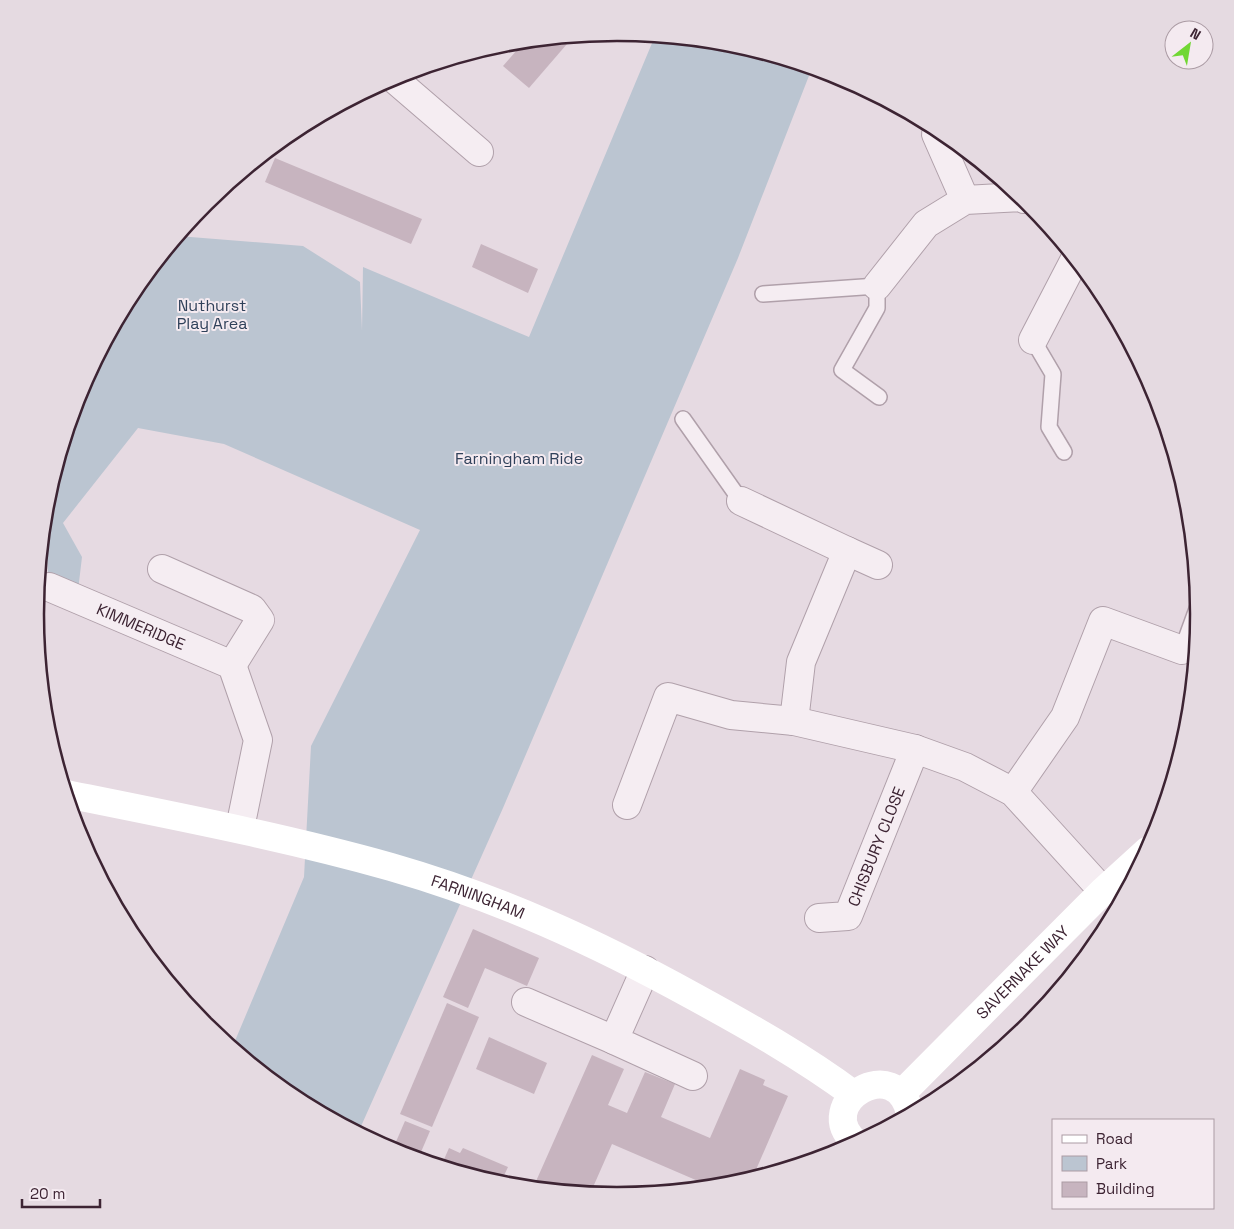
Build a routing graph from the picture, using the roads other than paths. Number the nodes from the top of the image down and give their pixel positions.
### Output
1 (400, 84) edge
2 (939, 141) edge
3 (480, 152) dead end
4 (1010, 198) edge
5 (965, 200) junction
6 (1072, 266) edge
7 (877, 286) junction
8 (763, 294) dead end
9 (1033, 340) joint
10 (879, 397) dead end
11 (683, 419) dead end
12 (1064, 452) dead end
13 (740, 501) joint
14 (847, 552) junction
15 (878, 565) dead end
16 (162, 569) dead end
17 (49, 587) dead end
18 (1190, 629) edge
19 (1182, 650) joint
20 (232, 665) junction
21 (794, 721) junction
22 (915, 749) junction
23 (1013, 792) junction
24 (73, 795) edge
25 (627, 805) dead end
26 (240, 828) junction
27 (1133, 864) edge
28 (1103, 891) junction
29 (818, 918) dead end
30 (645, 970) junction
31 (526, 1002) dead end
32 (614, 1040) junction
33 (693, 1076) dead end
34 (853, 1094) junction
35 (906, 1104) edge
36 (850, 1138) edge

1 - 3 street
2 - 5 street
4 - 5 street
5 - 7 street
6 - 9 street
7 - 8 lane
7 - 10 lane
9 - 12 lane
11 - 13 lane
13 - 14 street
14 - 15 street
14 - 21 street
16 - 20 street
17 - 20 street, KIMMERIDGE
18 - 19 lane
19 - 23 street
20 - 26 street
21 - 22 street
21 - 25 street
22 - 23 street
22 - 29 street, CHISBURY CLOSE
23 - 28 street
24 - 26 street, FARNINGHAM
26 - 30 street, FARNINGHAM
27 - 28 street, SAVERNAKE WAY
28 - 35 street, SAVERNAKE WAY
30 - 32 street
30 - 34 street, FARNINGHAM
31 - 32 street
32 - 33 street
34 - 35 street, SAVERNAKE WAY
34 - 36 street

